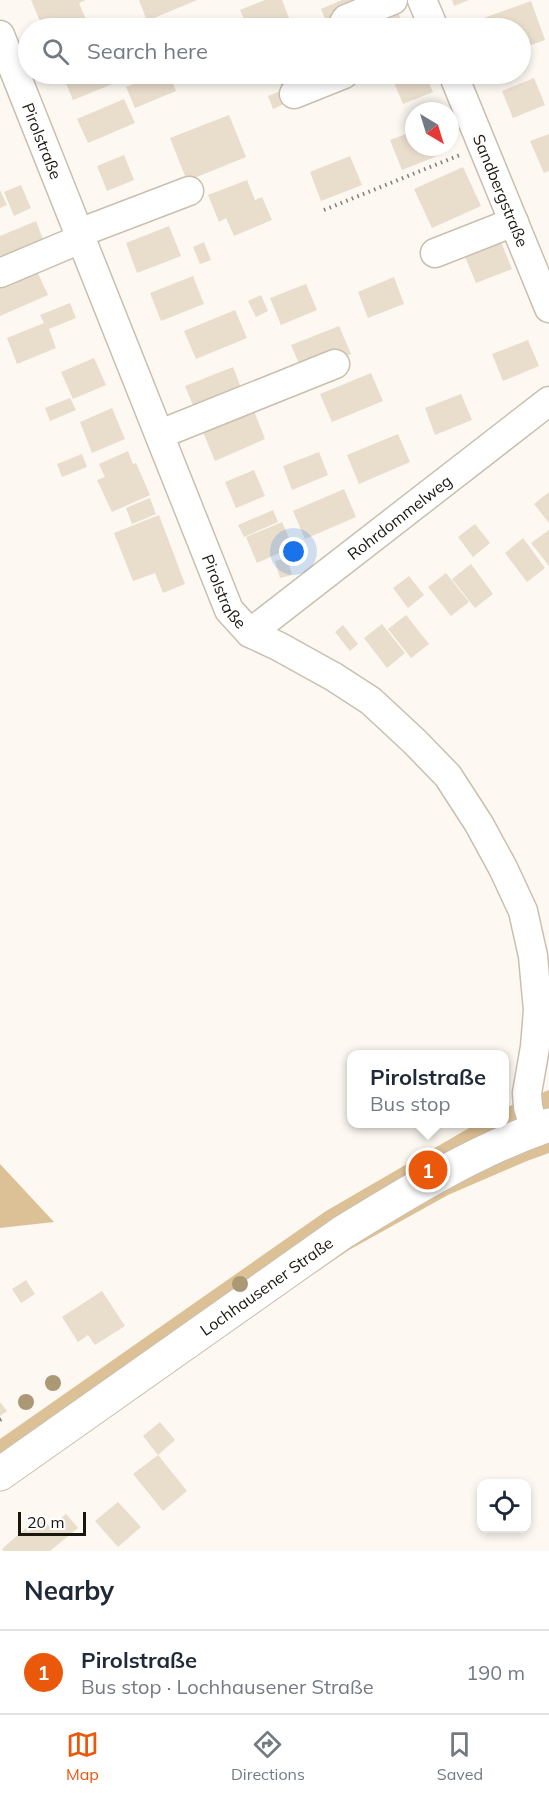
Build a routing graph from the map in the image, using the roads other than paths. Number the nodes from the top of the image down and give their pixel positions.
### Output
1 (393, 0) edge
2 (422, 0) edge
3 (348, 18) edge
4 (430, 18) edge
5 (0, 35) edge
6 (18, 82) edge
7 (19, 84) edge
8 (319, 84) edge
9 (457, 84) edge
10 (294, 94) dead end
11 (189, 191) dead end
12 (514, 222) junction
13 (77, 238) junction
14 (435, 253) dead end
15 (0, 273) edge
16 (549, 308) edge
17 (335, 364) dead end
18 (549, 401) edge
19 (173, 429) dead end
20 (250, 633) junction
21 (542, 1127) edge
22 (0, 1474) edge

1 - 3 street
2 - 4 street
5 - 6 street, Pirolstraße
7 - 13 street, Pirolstraße
8 - 10 street
9 - 12 street, Sandbergstraße
11 - 13 street
12 - 14 street
12 - 16 street, Sandbergstraße
13 - 15 street
13 - 20 street, Pirolstraße
17 - 19 street
18 - 20 street, Rohrdommelweg
20 - 21 street, Pirolstraße
21 - 22 main road, Lochhausener Straße

